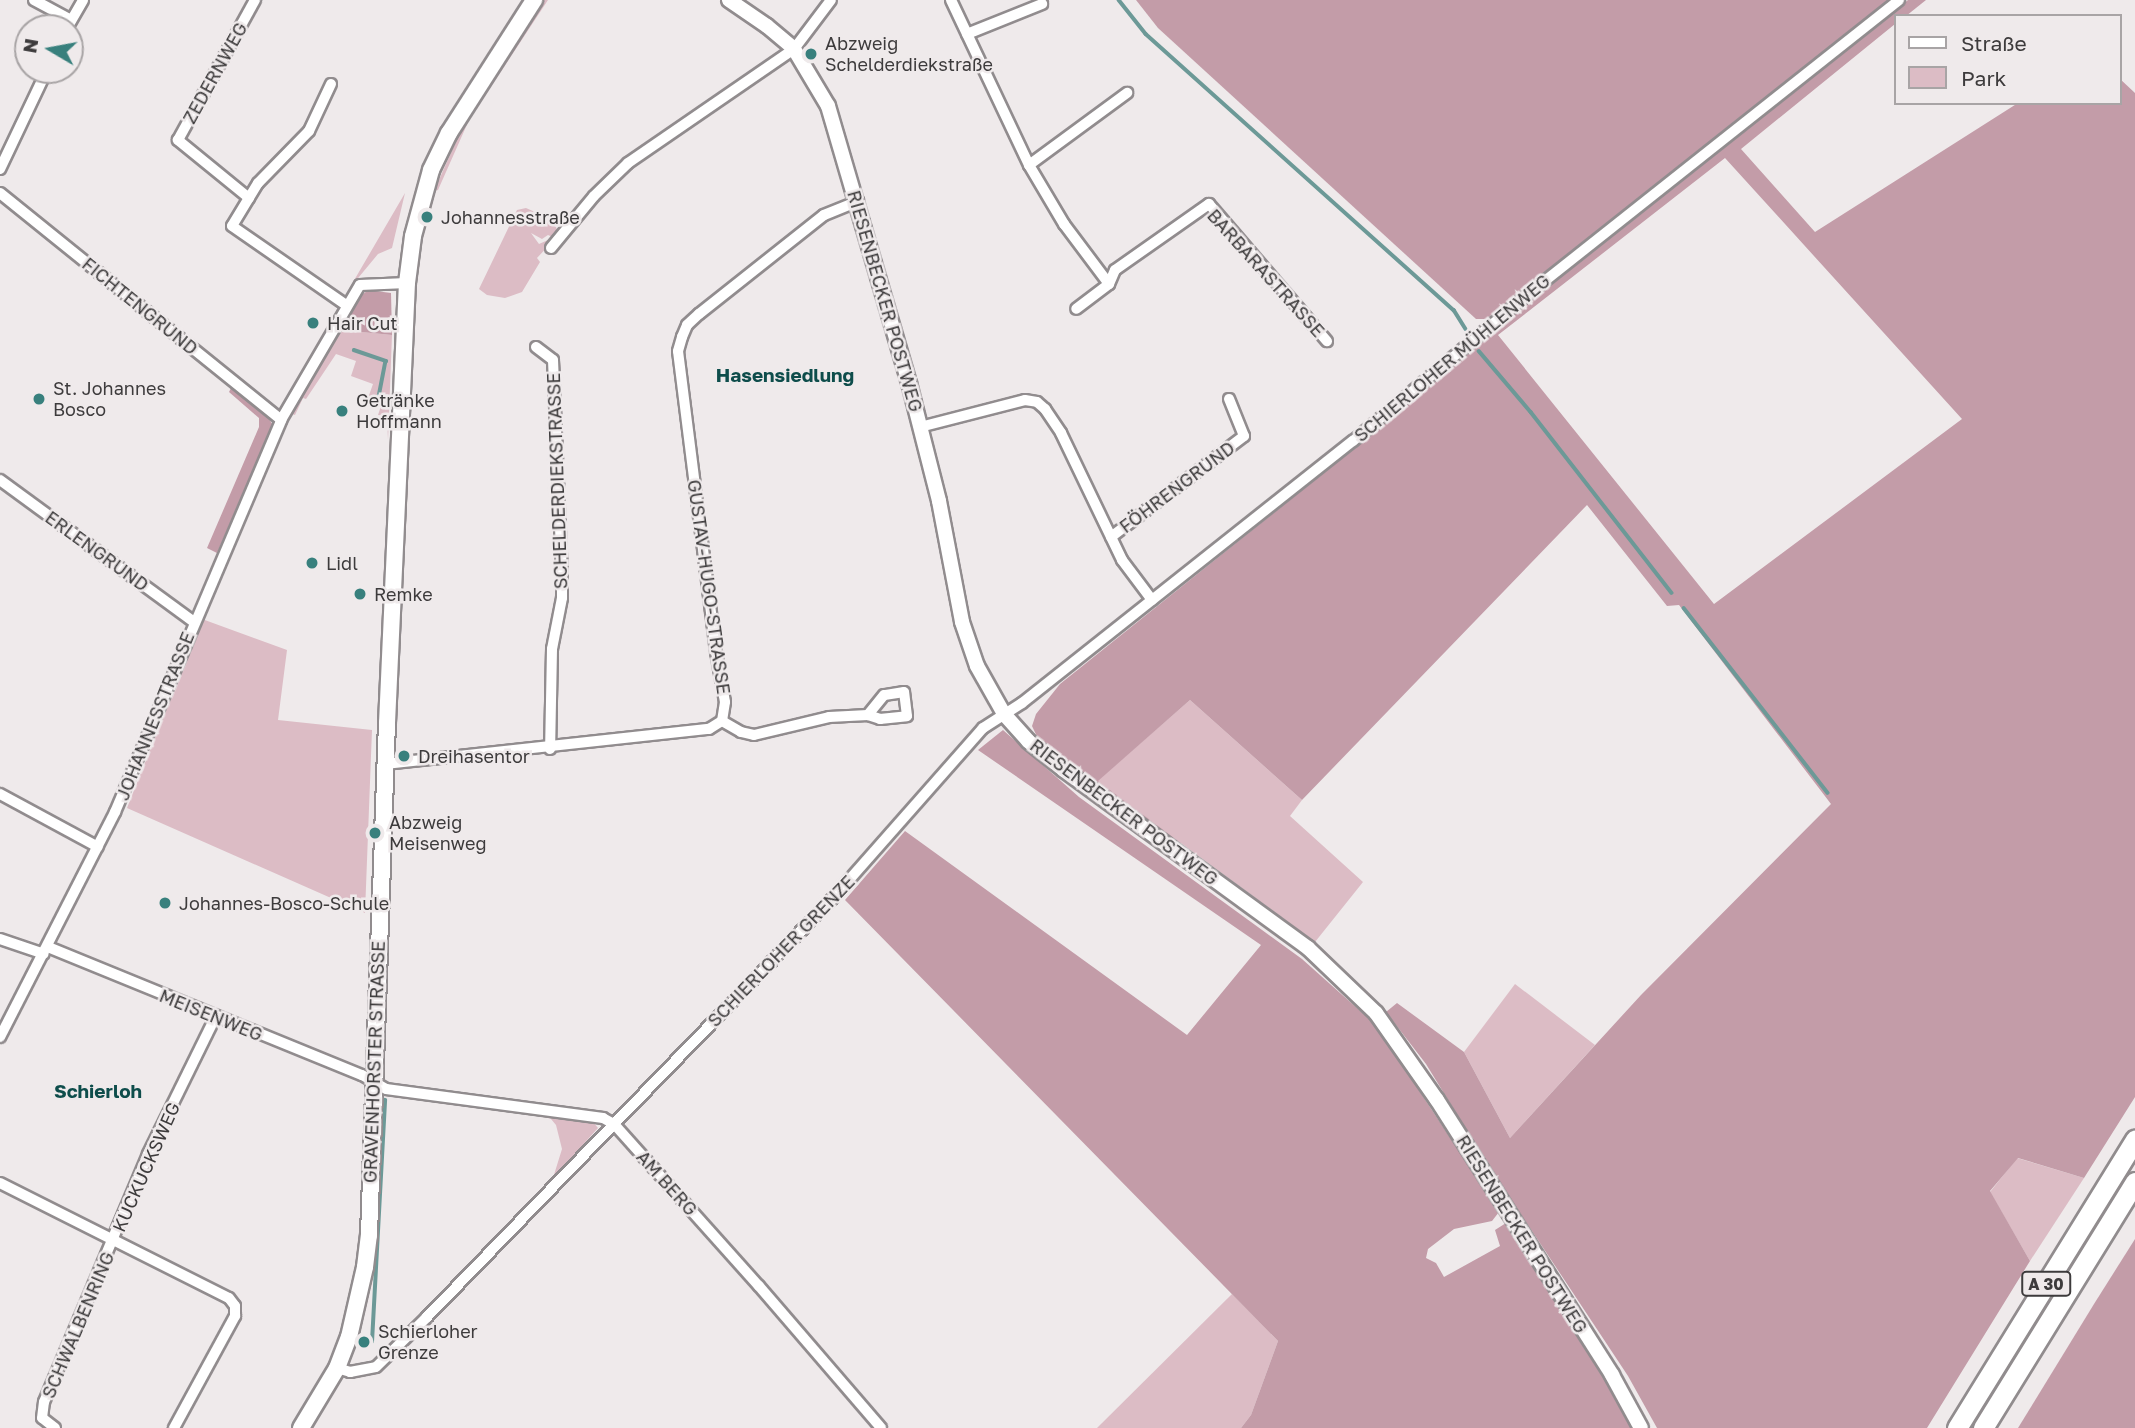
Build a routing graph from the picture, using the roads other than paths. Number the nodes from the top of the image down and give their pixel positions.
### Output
1 (34, 0) edge
2 (255, 0) edge
3 (534, 0) edge
4 (729, 0) edge
5 (831, 0) edge
6 (951, 0) edge
7 (1899, 0) edge
8 (1042, 4) dead end
9 (54, 14) edge
10 (967, 34) junction
11 (794, 49) junction
12 (39, 84) edge
13 (331, 84) dead end
14 (1127, 93) dead end
15 (5, 144) edge
16 (1029, 165) junction
17 (0, 169) edge
18 (0, 193) edge
19 (249, 198) junction
20 (858, 201) junction
21 (551, 248) dead end
22 (407, 283) junction
23 (1109, 285) junction
24 (346, 305) junction
25 (1076, 309) dead end
26 (1327, 341) dead end
27 (536, 347) dead end
28 (1229, 399) dead end
29 (281, 420) junction
30 (920, 427) junction
31 (0, 480) edge
32 (1111, 537) junction
33 (1152, 600) junction
34 (194, 621) junction
35 (1004, 714) junction
36 (868, 715) dead end
37 (722, 720) junction
38 (550, 749) junction
39 (385, 764) junction
40 (0, 794) edge
41 (99, 847) junction
42 (0, 939) edge
43 (46, 951) junction
44 (215, 1018) junction
45 (0, 1037) edge
46 (374, 1082) junction
47 (614, 1124) junction
48 (2135, 1140) edge
49 (2135, 1182) edge
50 (0, 1183) edge
51 (114, 1240) junction
52 (337, 1368) junction
53 (55, 1428) edge
54 (174, 1428) edge
55 (301, 1428) edge
56 (881, 1428) edge
57 (1641, 1428) edge
58 (1957, 1428) edge
59 (1983, 1428) edge

1 - 9 street
2 - 19 street, ZEDERNWEG
3 - 22 main road, GRAVENHORSTER STRASSE
4 - 11 street, RIESENBECKER POSTWEG
5 - 11 street
6 - 10 street
7 - 33 street, SCHIERLOHER MÜHLENWEG
8 - 10 street
10 - 16 street
11 - 20 street, RIESENBECKER POSTWEG
11 - 21 street
12 - 15 street
13 - 19 street
14 - 16 street
15 - 17 street
16 - 23 street
18 - 29 street, FICHTENGRUND
19 - 24 street
20 - 30 street, RIESENBECKER POSTWEG
20 - 37 street, GUSTAV-HUGO-STRASSE
22 - 24 street, JOHANNESSTRASSE
22 - 39 main road, GRAVENHORSTER STRASSE
23 - 25 street, BARBARASTRASSE
23 - 26 street, BARBARASTRASSE
24 - 29 street, JOHANNESSTRASSE
27 - 38 street, SCHELDERDIEKSTRASSE
28 - 32 street, FÖHRENGRUND
29 - 34 street, JOHANNESSTRASSE
30 - 32 street, FÖHRENGRUND
30 - 35 street, RIESENBECKER POSTWEG
31 - 34 street, ERLENGRUND
32 - 33 street, FÖHRENGRUND
33 - 35 street, SCHIERLOHER MÜHLENWEG
34 - 41 street, JOHANNESSTRASSE
35 - 47 street, SCHIERLOHER GRENZE
35 - 57 street, RIESENBECKER POSTWEG
36 - 37 street
37 - 38 street, GUSTAV-HUGO-STRASSE
38 - 39 street, GUSTAV-HUGO-STRASSE
39 - 46 main road, GRAVENHORSTER STRASSE
40 - 41 street
41 - 43 street, JOHANNESSTRASSE
42 - 43 street, MEISENWEG
43 - 44 street, MEISENWEG
43 - 45 street, JOHANNESSTRASSE
44 - 46 street, MEISENWEG
44 - 51 street, KUCKUCKSWEG
46 - 47 street
46 - 52 main road, GRAVENHORSTER STRASSE
47 - 52 street, SCHIERLOHER GRENZE
47 - 56 street, AM BERG
48 - 58 highway, A 30
49 - 59 highway, A 30
50 - 51 street, KUCKUCKSWEG
51 - 53 street, SCHWALBENRING
51 - 54 street, SCHWALBENRING
52 - 55 main road, GRAVENHORSTER STRASSE

